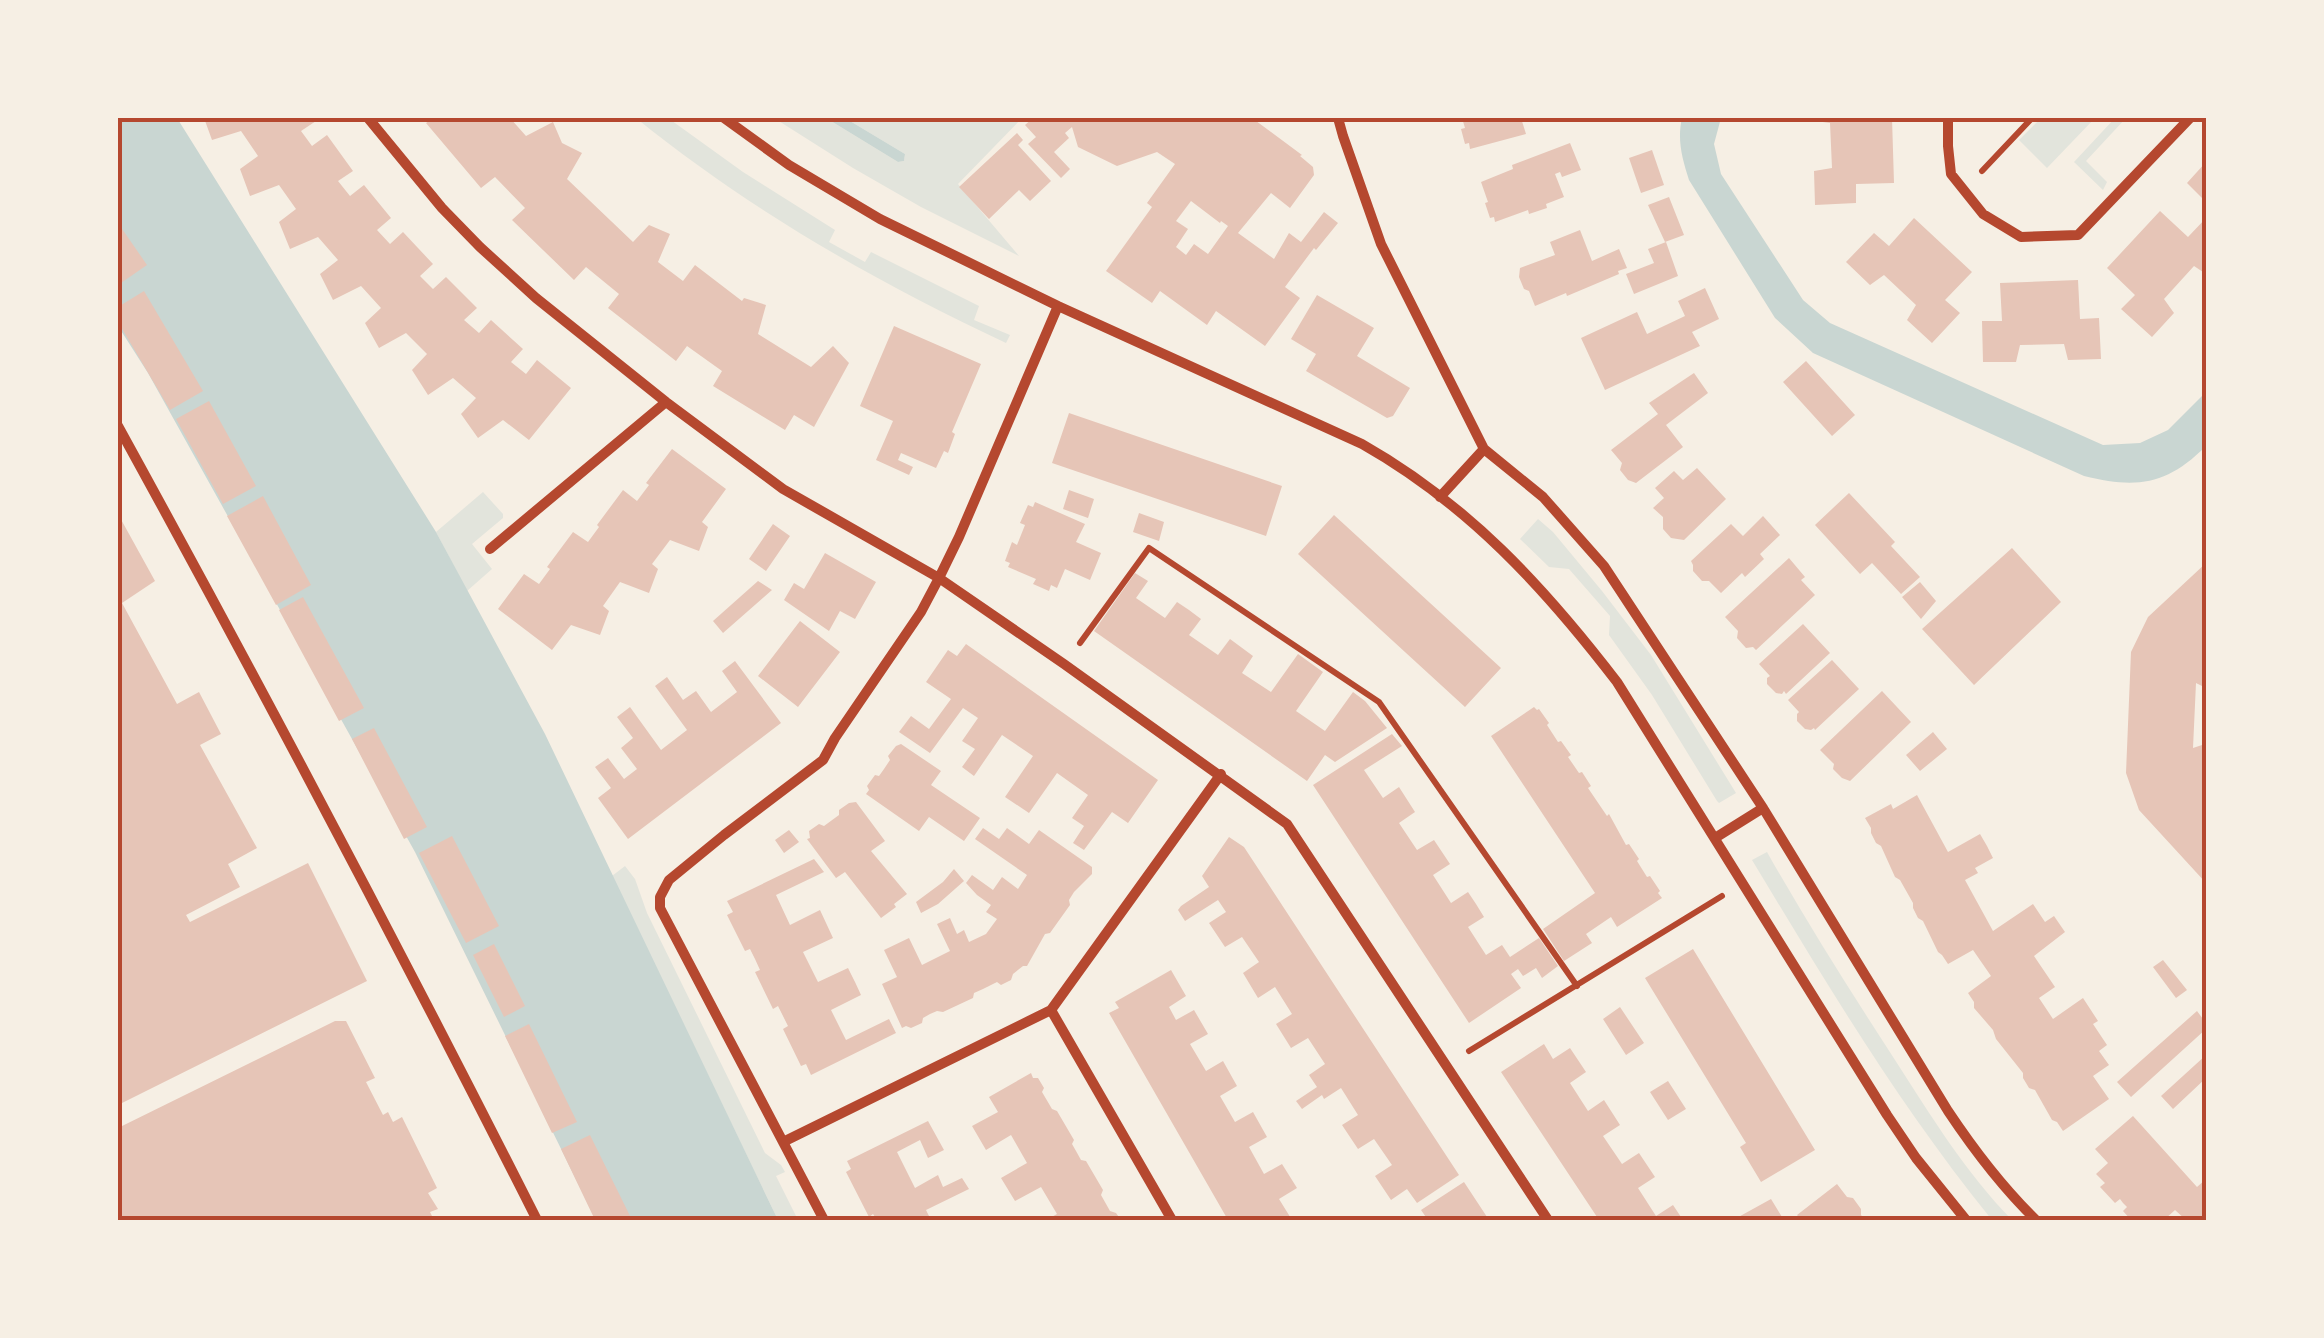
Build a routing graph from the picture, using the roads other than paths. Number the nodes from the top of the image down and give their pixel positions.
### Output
1 (368, 118) edge
2 (724, 118) edge
3 (1338, 118) edge
4 (1948, 118) edge
5 (2190, 118) edge
6 (1058, 306) junction
7 (666, 402) junction
8 (118, 426) edge
9 (1484, 450) junction
10 (1440, 496) junction
11 (490, 550) dead end
12 (939, 578) junction
13 (1221, 774) junction
14 (1764, 808) junction
15 (1714, 838) junction
16 (1051, 1010) junction
17 (783, 1142) junction
18 (537, 1220) edge
19 (824, 1220) edge
20 (1172, 1220) edge
21 (1548, 1220) edge
22 (1966, 1220) edge
23 (2036, 1220) edge

1 - 7 street
2 - 6 street
3 - 9 street
4 - 5 street
6 - 10 street
6 - 12 street
7 - 11 street
7 - 12 street
8 - 18 street
9 - 10 street
9 - 14 street
10 - 15 street
12 - 13 street
12 - 17 street
13 - 16 street
13 - 21 street
14 - 15 street
14 - 23 street
15 - 22 street
16 - 17 street
16 - 20 street
17 - 19 street

